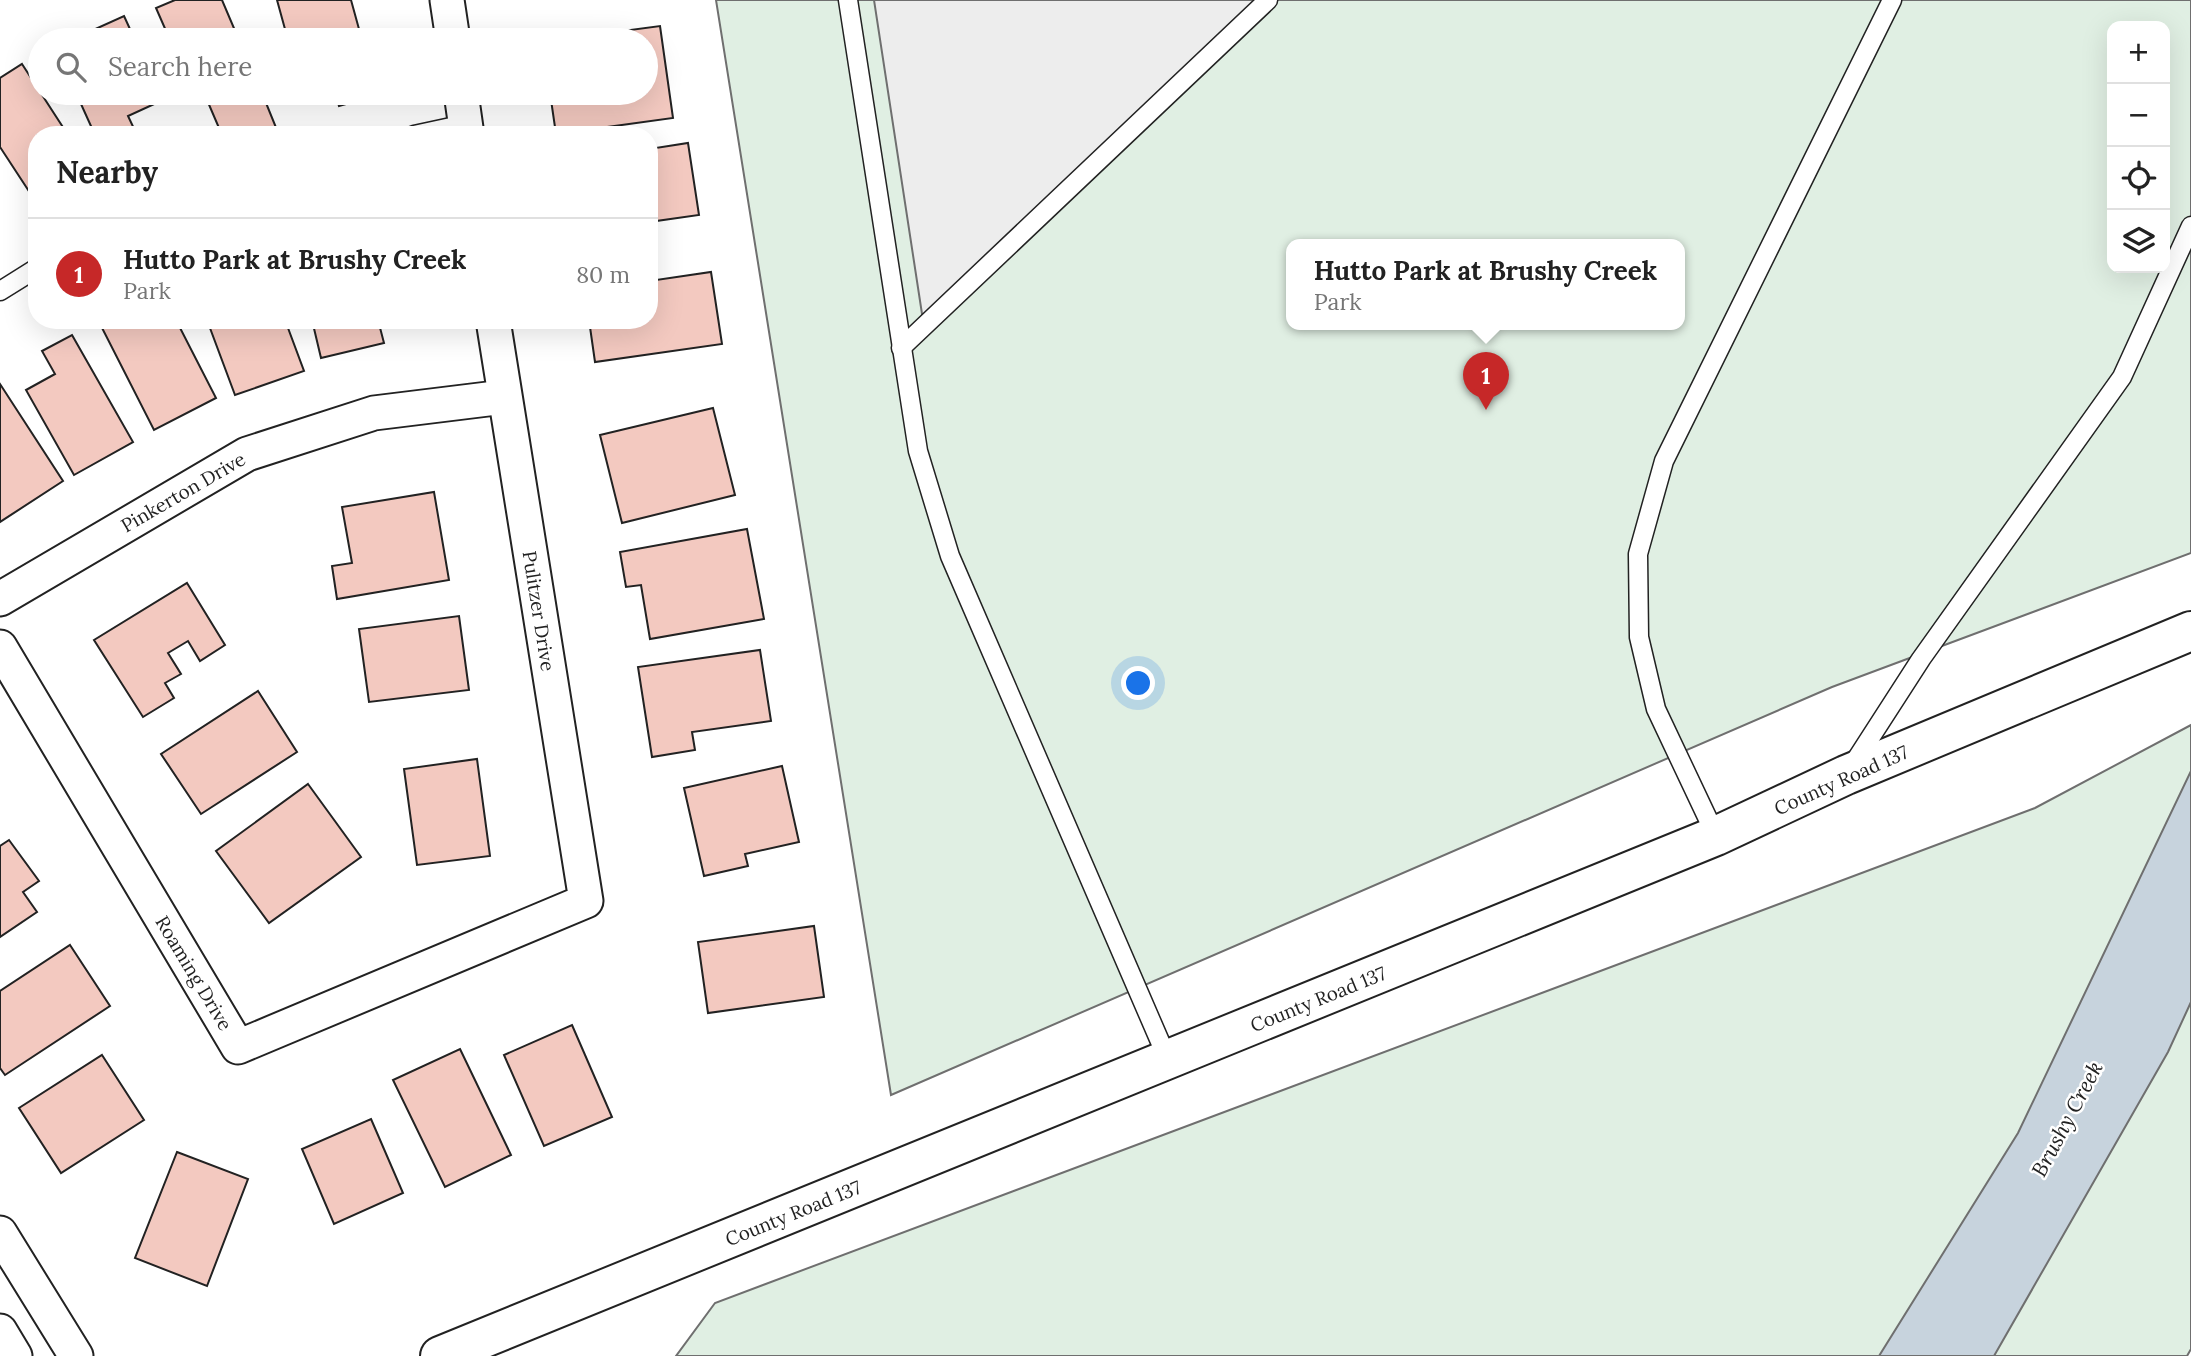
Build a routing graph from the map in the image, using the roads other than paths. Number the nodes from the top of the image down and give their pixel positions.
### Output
1 (447, 0) edge
2 (848, 0) edge
3 (1268, 0) edge
4 (1892, 0) edge
5 (451, 28) edge
6 (464, 117) edge
7 (439, 126) edge
8 (2191, 226) edge
9 (28, 274) edge
10 (0, 291) edge
11 (494, 329) edge
12 (901, 348) junction
13 (504, 397) junction
14 (0, 599) edge
15 (2191, 631) edge
16 (0, 647) edge
17 (1846, 775) junction
18 (1716, 836) junction
19 (586, 901) joint
20 (1168, 1060) junction
21 (0, 1233) edge
22 (0, 1331) edge
23 (15, 1356) edge
24 (76, 1356) edge
25 (440, 1356) edge

1 - 5 street
2 - 12 lane
3 - 12 lane
4 - 18 lane
6 - 7 lane
8 - 17 lane
9 - 10 lane
11 - 13 street, Pulitzer Drive
12 - 20 lane
13 - 14 street, Pinkerton Drive
13 - 19 street, Pulitzer Drive
15 - 17 street, County Road 137
16 - 19 street, Roaming Drive
17 - 18 street, County Road 137
18 - 20 street, County Road 137
20 - 25 street, County Road 137
21 - 24 street
22 - 23 street

